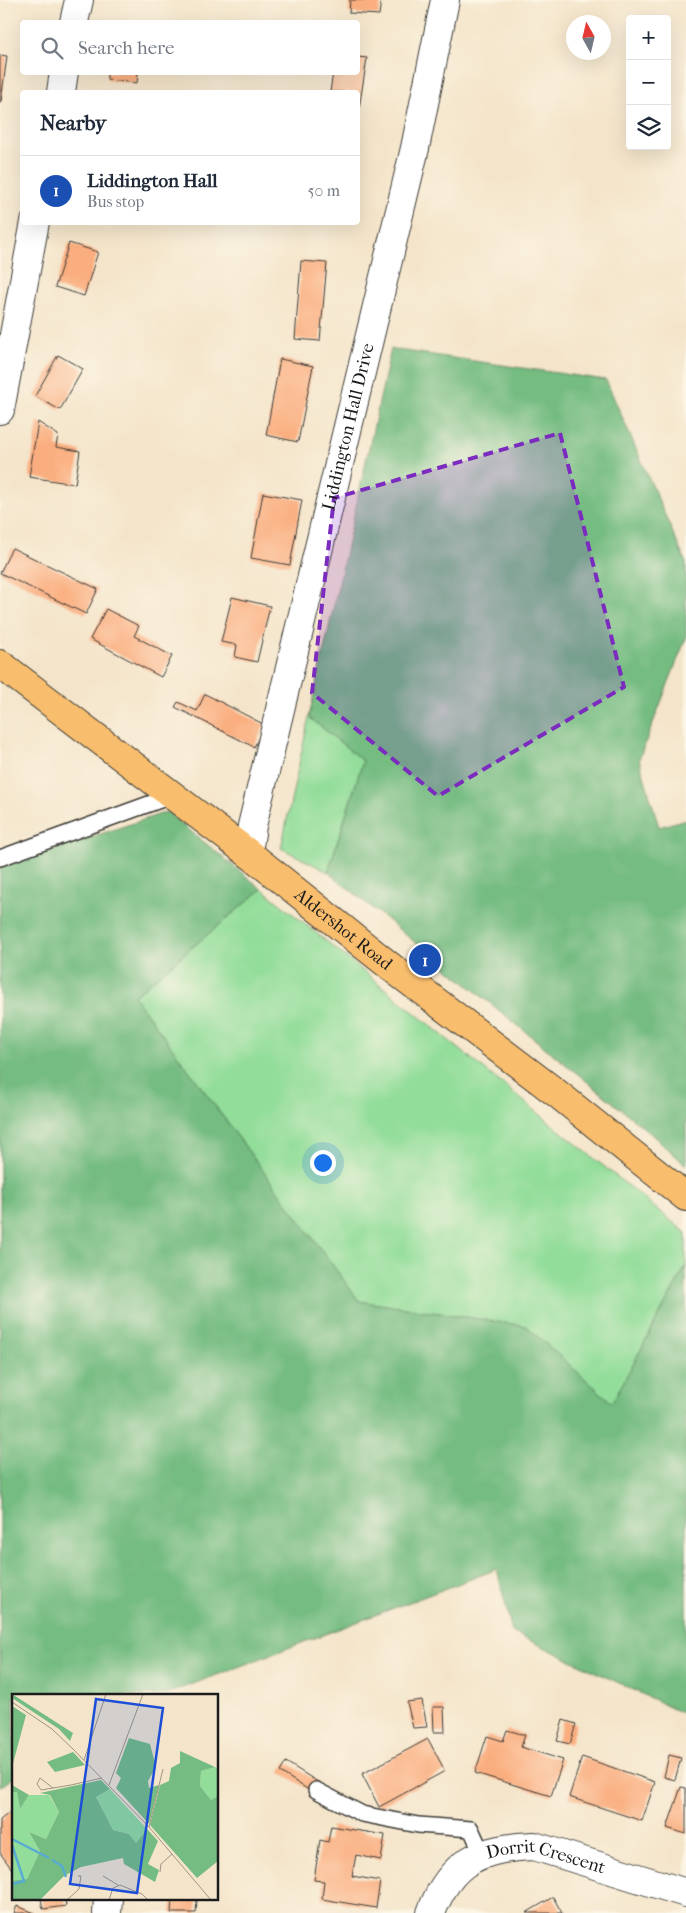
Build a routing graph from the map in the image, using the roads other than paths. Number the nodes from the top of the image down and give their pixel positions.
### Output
1 (78, 0) edge
2 (445, 0) edge
3 (74, 20) edge
4 (63, 75) edge
5 (60, 90) edge
6 (34, 225) edge
7 (0, 410) edge
8 (0, 664) edge
9 (171, 796) junction
10 (248, 853) junction
11 (0, 858) edge
12 (686, 1197) edge
13 (316, 1790) dead end
14 (482, 1853) junction
15 (686, 1893) edge
16 (108, 1900) edge
17 (107, 1913) edge
18 (431, 1913) edge

1 - 3 street
2 - 10 street, Liddington Hall Drive
4 - 5 street
6 - 7 street
8 - 9 main road, Aldershot Road
9 - 10 main road, Aldershot Road
9 - 11 lane
10 - 12 main road, Aldershot Road
13 - 14 lane
14 - 15 street, Dorrit Crescent
14 - 18 street, Dorrit Crescent
16 - 17 street

